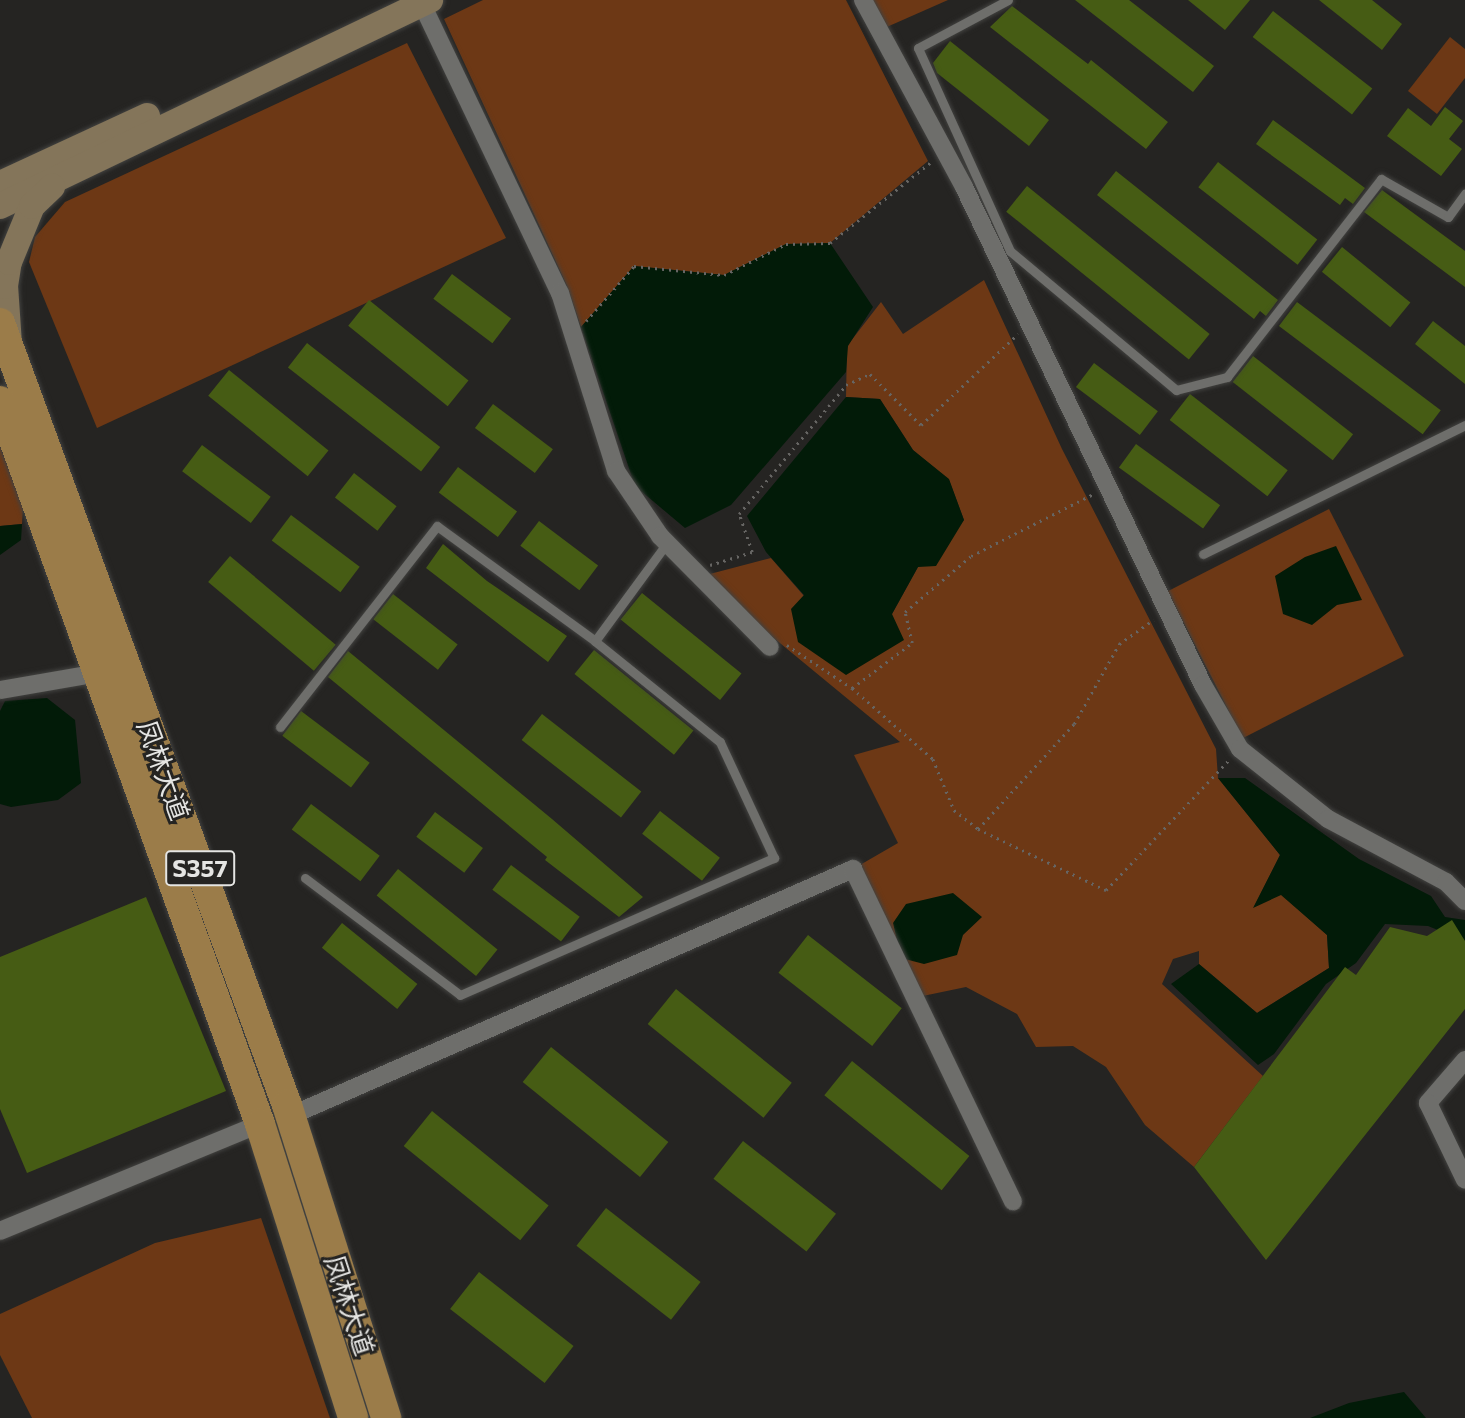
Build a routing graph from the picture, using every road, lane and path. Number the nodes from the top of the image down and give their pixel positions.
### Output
1 (863, 0) edge
2 (1008, 0) edge
3 (417, 1) edge
4 (945, 151) junction
5 (64, 176) junction
6 (0, 184) edge
7 (1465, 194) edge
8 (0, 206) edge
9 (984, 211) junction
10 (1030, 324) junction
11 (573, 335) junction
12 (5, 336) edge
13 (0, 401) edge
14 (1465, 425) edge
15 (1107, 487) junction
16 (667, 543) junction
17 (1203, 554) dead end
18 (693, 569) junction
19 (1167, 610) junction
20 (595, 641) junction
21 (770, 647) joint
22 (98, 673) junction
23 (852, 688) junction
24 (0, 691) edge
25 (280, 727) dead end
26 (1240, 749) junction
27 (978, 829) junction
28 (305, 878) dead end
29 (1465, 901) edge
30 (1465, 1060) edge
31 (290, 1116) junction
32 (260, 1124) junction
33 (1465, 1180) edge
34 (1013, 1201) dead end
35 (0, 1231) edge
36 (353, 1418) edge
37 (386, 1418) edge

1 - 4 street
2 - 9 lane
3 - 5 main road
3 - 6 main road
3 - 11 street
4 - 9 street
4 - 11 path
5 - 8 main road
5 - 12 main road
7 - 9 lane
9 - 10 street
10 - 15 street
10 - 18 path
11 - 16 street
12 - 31 main road, 凤林大道 / S357
13 - 22 main road, 凤林大道 / S357
14 - 17 lane
15 - 19 street
15 - 23 path
16 - 18 street
16 - 20 lane
18 - 21 street
19 - 26 street
19 - 27 path
20 - 25 lane
20 - 28 lane
21 - 23 path
22 - 24 street
22 - 32 main road, 凤林大道 / S357
23 - 27 path
26 - 27 path
26 - 29 street
30 - 33 street
31 - 34 street
31 - 37 main road, 凤林大道 / S357
32 - 35 street
32 - 36 main road, 凤林大道 / S357

